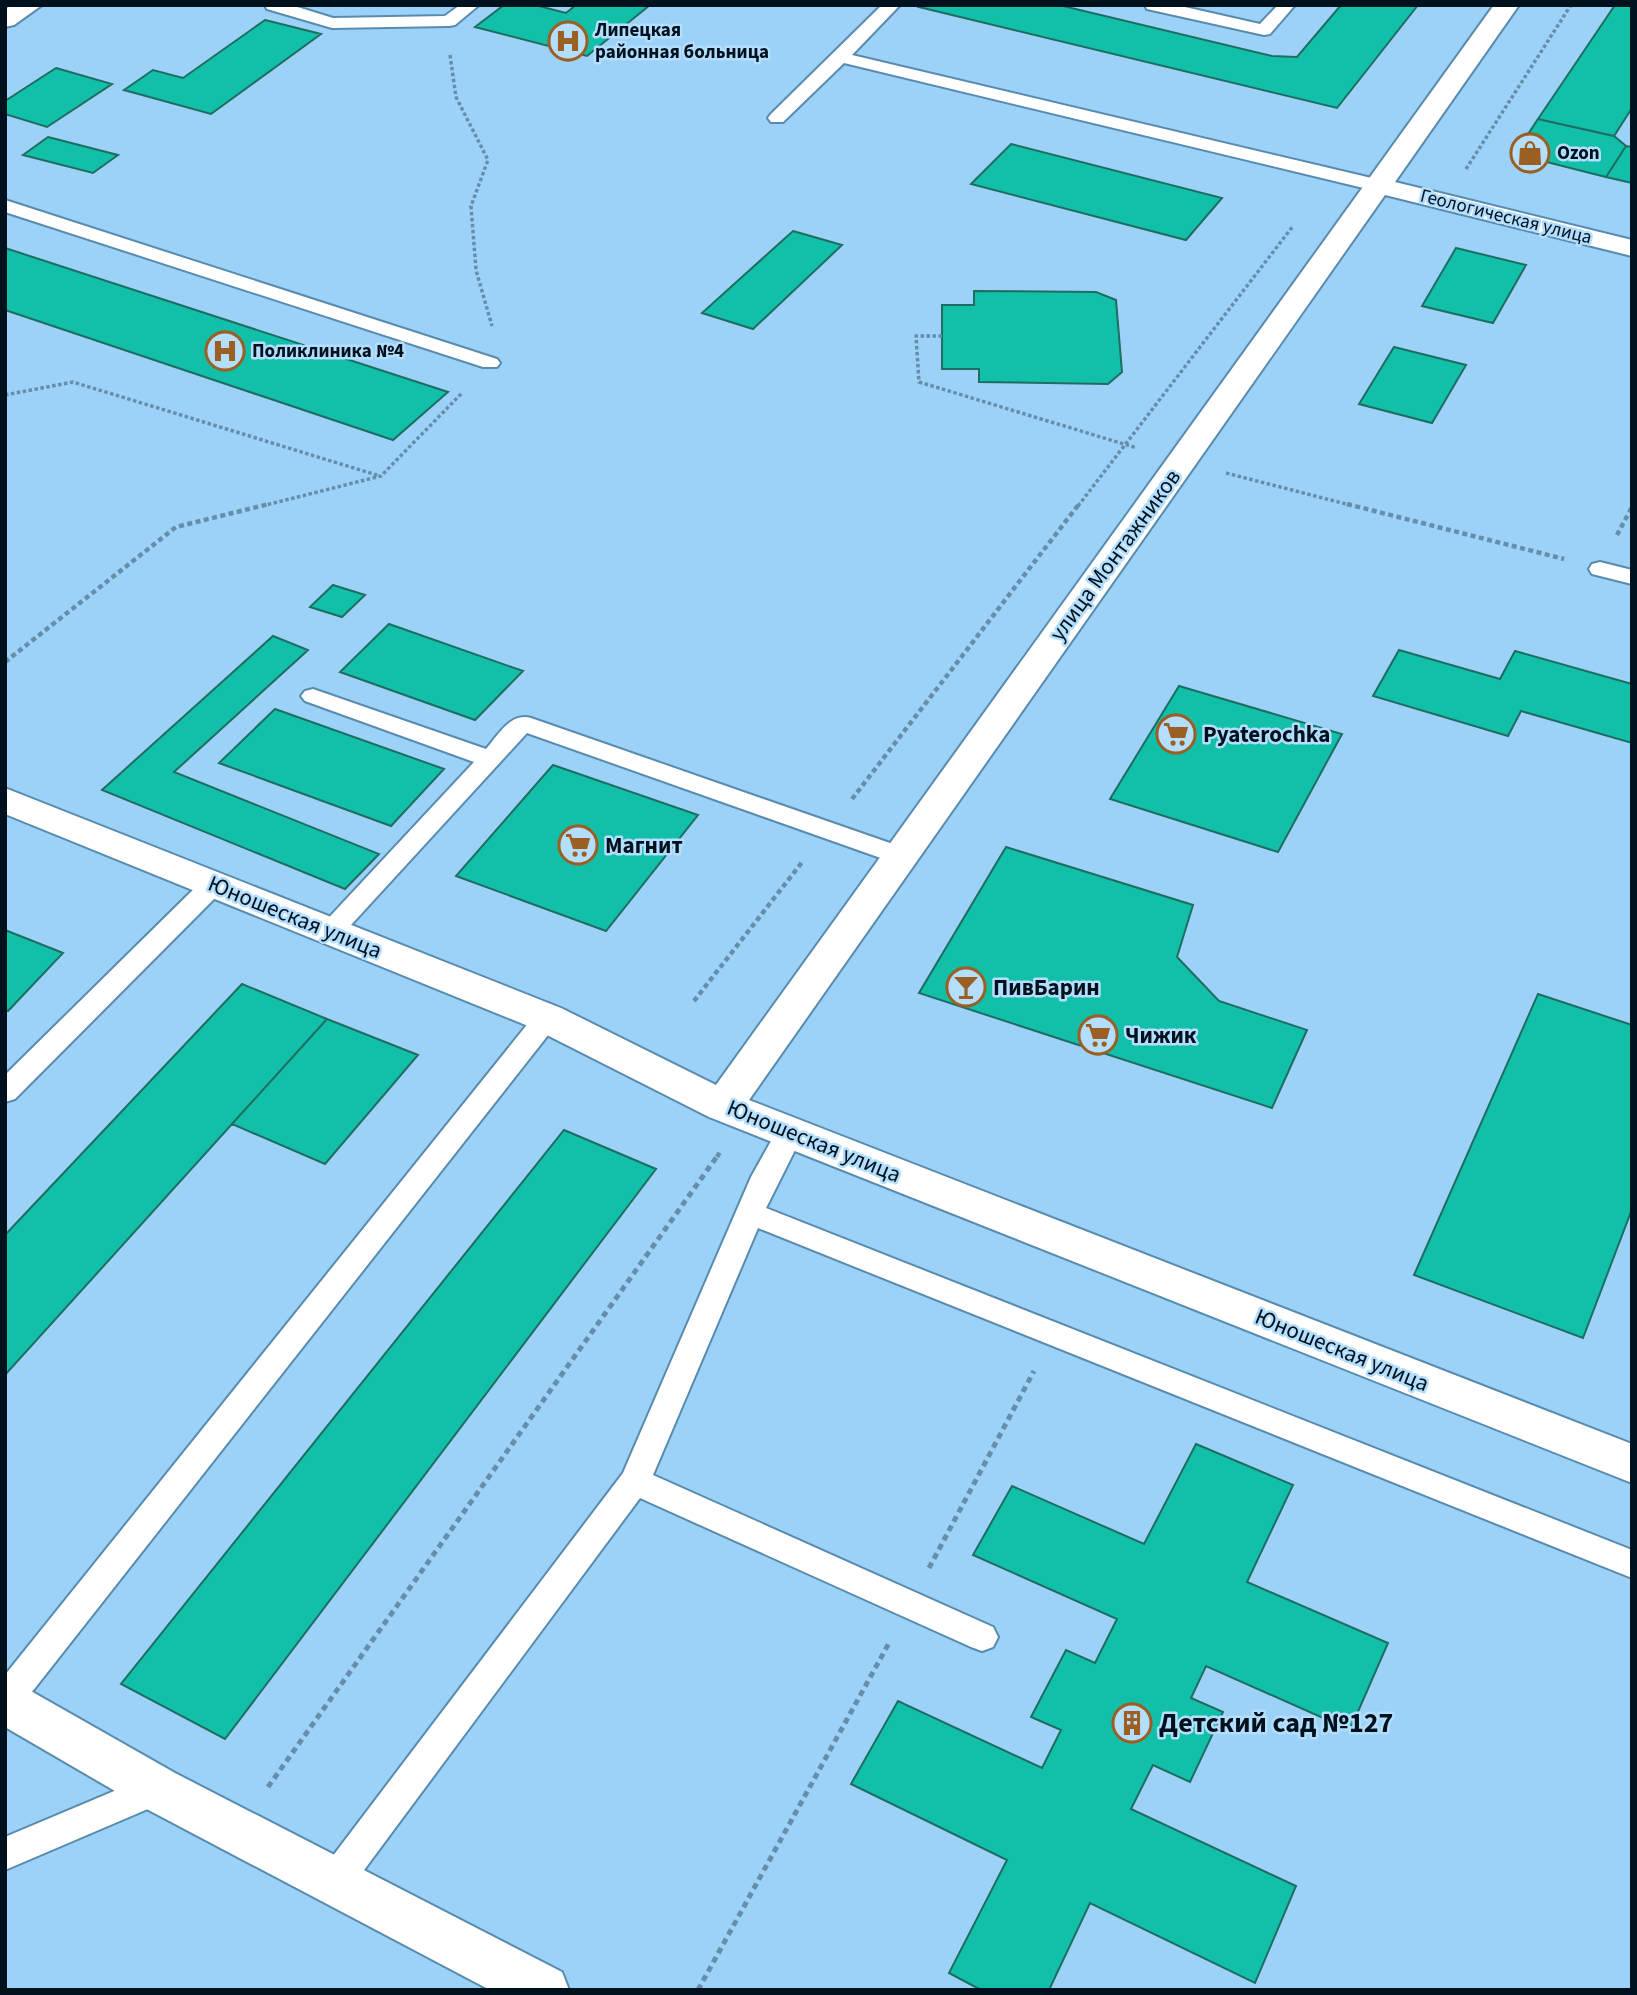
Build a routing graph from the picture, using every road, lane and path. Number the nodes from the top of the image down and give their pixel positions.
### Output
1 (30, 5) edge
2 (273, 5) edge
3 (471, 5) edge
4 (892, 5) edge
5 (1153, 5) edge
6 (1287, 5) edge
7 (1507, 5) edge
8 (1571, 5) edge
9 (5, 20) edge
10 (449, 22) junction
11 (840, 57) junction
12 (777, 118) dead end
13 (1332, 175) junction
14 (1380, 186) junction
15 (1446, 202) junction
16 (5, 205) edge
17 (1632, 248) edge
18 (942, 336) dead end
19 (490, 363) junction
20 (5, 395) edge
21 (1125, 445) junction
22 (1181, 462) junction
23 (381, 476) junction
24 (1632, 507) edge
25 (1600, 569) junction
26 (1632, 578) edge
27 (5, 662) edge
28 (313, 696) dead end
29 (490, 759) junction
30 (5, 800) edge
31 (827, 830) junction
32 (901, 856) junction
33 (214, 884) junction
34 (331, 931) junction
35 (694, 1001) dead end
36 (547, 1018) junction
37 (8, 1086) edge
38 (735, 1110) junction
39 (790, 1132) junction
40 (750, 1213) junction
41 (1054, 1334) junction
42 (1632, 1464) edge
43 (635, 1481) junction
44 (1632, 1564) edge
45 (909, 1605) junction
46 (982, 1637) dead end
47 (5, 1700) edge
48 (157, 1789) junction
49 (237, 1830) junction
50 (5, 1854) edge
51 (335, 1881) junction
52 (544, 1990) edge
53 (698, 1990) edge

1 - 9 street
2 - 10 lane
3 - 10 lane
4 - 11 lane
5 - 6 lane
7 - 14 street, улица Монтажников
8 - 15 path
10 - 19 path
11 - 12 lane
11 - 13 lane
13 - 14 lane
13 - 21 path
14 - 15 street, Геологическая улица
14 - 22 street, улица Монтажников
15 - 17 street, Геологическая улица
16 - 19 lane
18 - 21 path
19 - 23 path
20 - 23 path
21 - 22 path
21 - 31 path
22 - 25 path
22 - 32 street, улица Монтажников
23 - 27 path
24 - 25 path
25 - 26 lane
28 - 29 lane
29 - 31 lane
29 - 34 lane
30 - 33 street, Юношеская улица
31 - 32 lane
31 - 35 path
32 - 38 street, улица Монтажников
33 - 34 street, Юношеская улица
33 - 37 lane
34 - 36 street, Юношеская улица
36 - 38 street, Юношеская улица
36 - 47 lane
38 - 39 street, Юношеская улица
38 - 49 path
39 - 40 lane
39 - 42 street, Юношеская улица
40 - 41 lane
40 - 43 lane
41 - 44 lane
41 - 45 path
43 - 45 lane
43 - 51 lane
45 - 46 lane
45 - 53 path
47 - 48 street
48 - 49 street
48 - 50 lane
49 - 51 street
51 - 52 street

